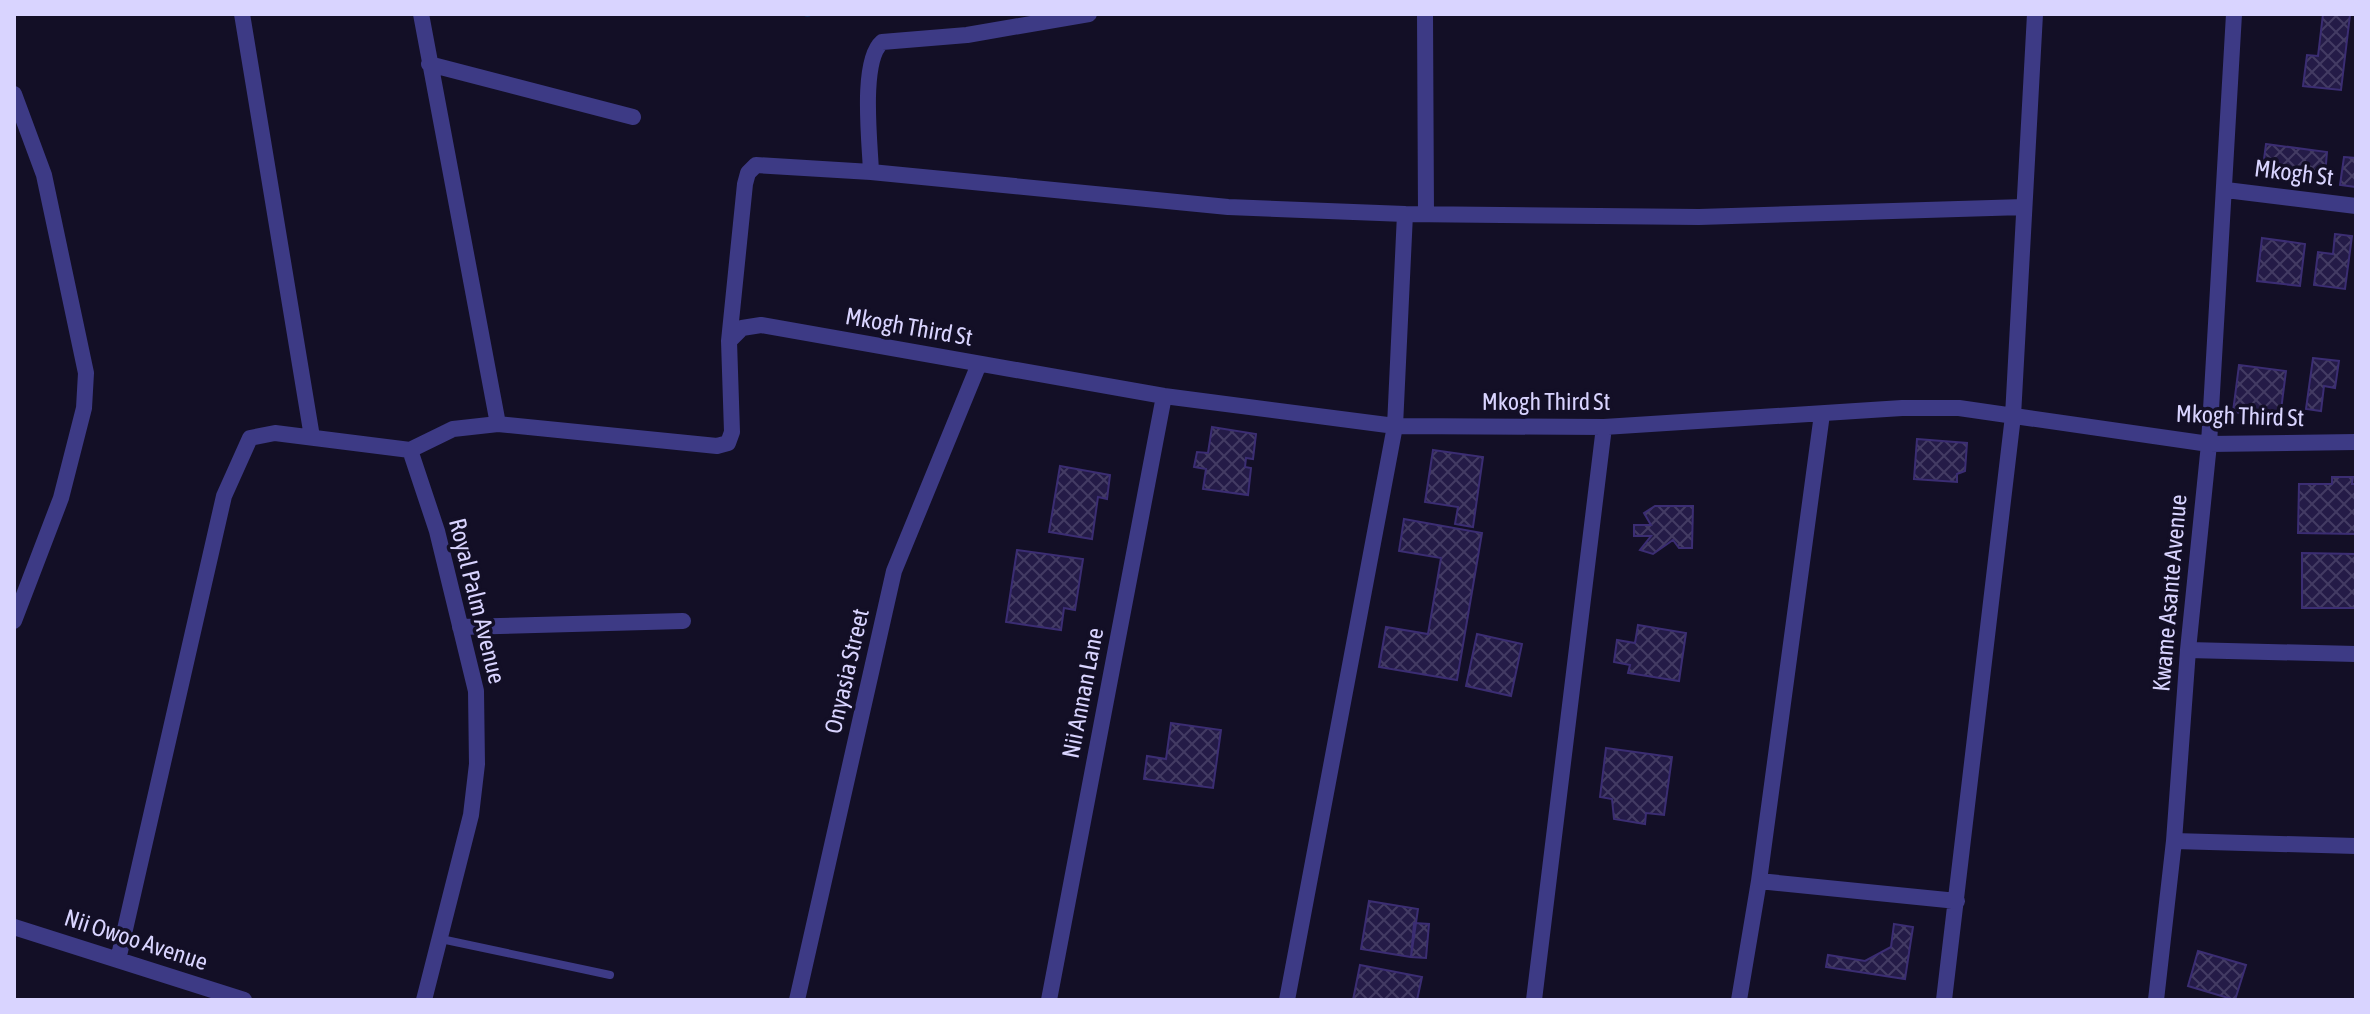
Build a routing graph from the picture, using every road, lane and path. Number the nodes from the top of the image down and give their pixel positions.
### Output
1 (242, 14) edge
2 (421, 14) edge
3 (1089, 14) edge
4 (1425, 14) edge
5 (2035, 14) edge
6 (2234, 14) edge
7 (429, 64) junction
8 (14, 94) edge
9 (633, 117) dead end
10 (871, 172) junction
11 (2226, 190) junction
12 (2356, 206) edge
13 (2024, 207) junction
14 (1405, 214) junction
15 (1426, 214) junction
16 (729, 341) junction
17 (979, 364) junction
18 (1164, 396) junction
19 (1822, 414) junction
20 (2013, 416) junction
21 (498, 424) junction
22 (1395, 426) junction
23 (1604, 427) junction
24 (312, 437) junction
25 (2356, 442) edge
26 (2209, 444) junction
27 (410, 450) junction
28 (14, 621) edge
29 (683, 621) dead end
30 (460, 627) junction
31 (2188, 650) junction
32 (2356, 654) edge
33 (2174, 841) junction
34 (2356, 846) edge
35 (1759, 881) junction
36 (1957, 901) junction
37 (14, 927) edge
38 (441, 939) junction
39 (118, 960) junction
40 (610, 975) dead end
41 (244, 1000) edge
42 (424, 1000) edge
43 (797, 1000) edge
44 (1049, 1000) edge
45 (1287, 1000) edge
46 (1534, 1000) edge
47 (1739, 1000) edge
48 (1944, 1000) edge
49 (2156, 1000) edge

1 - 24 street
2 - 7 street
3 - 10 street
4 - 15 street
5 - 13 street
6 - 11 street, Kwame Asante Avenue
7 - 9 street
7 - 21 street
8 - 28 street
10 - 14 street
10 - 16 street
11 - 12 street, Mkogh St
11 - 26 street, Kwame Asante Avenue
13 - 15 street
13 - 20 street
14 - 15 street
14 - 22 street
16 - 17 street, Mkogh Third St
16 - 21 street
17 - 18 street, Mkogh Third St
17 - 43 street, Onyasia Street
18 - 22 street, Mkogh Third St
18 - 44 street, Nii Annan Lane
19 - 20 street, Mkogh Third St
19 - 23 street, Mkogh Third St
19 - 35 street
20 - 26 street, Mkogh Third St
20 - 36 street
21 - 27 street
22 - 23 street, Mkogh Third St
22 - 45 street
23 - 46 street
24 - 27 street
24 - 39 street
25 - 26 street, Mkogh Third St
26 - 31 street, Kwame Asante Avenue
27 - 30 street, Royal Palm Avenue
29 - 30 street
30 - 38 street, Royal Palm Avenue
31 - 32 street
31 - 33 street, Kwame Asante Avenue
33 - 34 street
33 - 49 street, Kwame Asante Avenue
35 - 36 street
35 - 47 street
36 - 48 street
37 - 39 street, Nii Owoo Avenue
38 - 40 lane
38 - 42 street, Royal Palm Avenue
39 - 41 street, Nii Owoo Avenue

